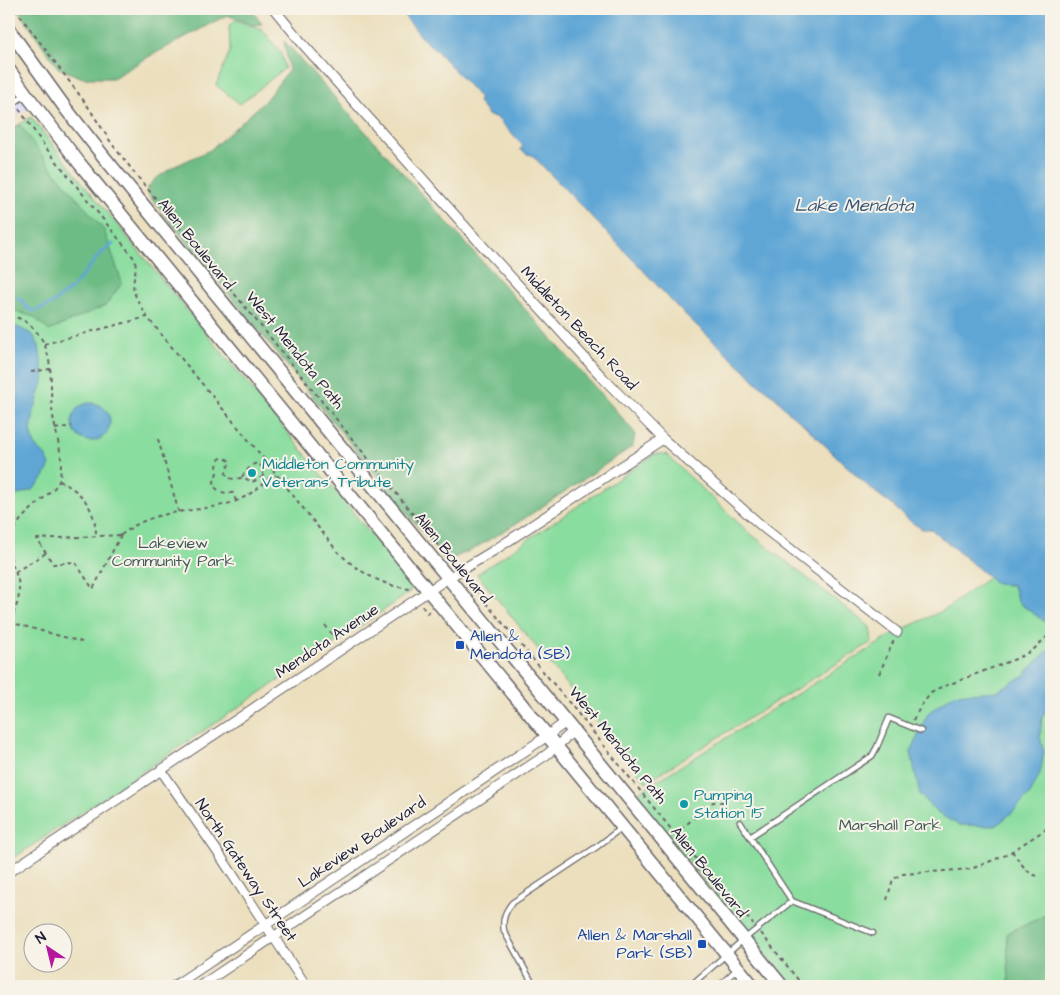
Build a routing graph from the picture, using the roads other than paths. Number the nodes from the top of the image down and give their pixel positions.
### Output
1 (274, 9) edge
2 (9, 30) edge
3 (9, 70) edge
4 (26, 94) junction
5 (12, 104) edge
6 (663, 439) junction
7 (448, 578) junction
8 (428, 591) junction
9 (898, 632) road end
10 (570, 727) junction
11 (921, 731) dead end
12 (548, 736) junction
13 (556, 747) junction
14 (161, 770) junction
15 (740, 822) dead end
16 (623, 827) junction
17 (750, 837) junction
18 (9, 872) edge
19 (792, 901) junction
20 (266, 925) junction
21 (873, 933) dead end
22 (274, 937) junction
23 (744, 940) junction
24 (727, 954) junction
25 (738, 968) junction
26 (174, 986) edge
27 (200, 986) edge
28 (306, 986) edge
29 (534, 986) edge
30 (690, 986) edge
31 (719, 986) edge
32 (753, 986) edge
33 (782, 986) edge

1 - 6 street, Middleton Beach Road
2 - 7 main road, Allen Boulevard
3 - 4 main road
4 - 5 lane
4 - 8 main road
6 - 7 street, Mendota Avenue
6 - 9 street, Middleton Beach Road
7 - 8 street, Mendota Avenue
7 - 10 main road, Allen Boulevard
8 - 12 main road
8 - 14 street, Mendota Avenue
10 - 12 street, Lakeview Boulevard
10 - 13 street, Lakeview Boulevard
10 - 23 main road, Allen Boulevard
11 - 17 lane
12 - 13 main road
12 - 20 street, Lakeview Boulevard
13 - 16 main road
13 - 22 street, Lakeview Boulevard
14 - 18 street, Mendota Avenue
14 - 20 street, North Gateway Street
15 - 17 lane
16 - 24 main road
16 - 29 lane
17 - 19 lane
19 - 21 lane
19 - 23 lane
20 - 22 street, North Gateway Street
20 - 26 street, Lakeview Boulevard
22 - 27 street, Lakeview Boulevard
22 - 28 street, North Gateway Street
23 - 24 lane
23 - 33 main road, Allen Boulevard
24 - 25 main road
24 - 30 lane
25 - 31 lane
25 - 32 main road

